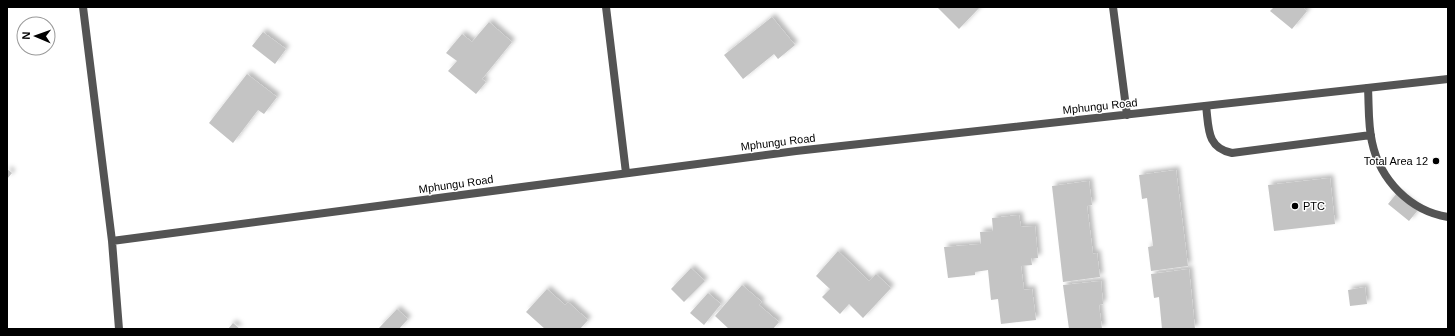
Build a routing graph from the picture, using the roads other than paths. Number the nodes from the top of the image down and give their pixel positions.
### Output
1 (83, 7) edge
2 (606, 7) edge
3 (1113, 7) edge
4 (1448, 80) edge
5 (1368, 88) junction
6 (1206, 106) junction
7 (1127, 115) junction
8 (1371, 135) junction
9 (626, 173) junction
10 (1448, 217) edge
11 (112, 241) junction
12 (119, 329) edge

1 - 11 street
2 - 9 street
3 - 7 street
4 - 5 street, Mphungu Road
5 - 6 street, Mphungu Road
5 - 8 street
6 - 7 street, Mphungu Road
6 - 8 street
7 - 9 street, Mphungu Road
8 - 10 street
9 - 11 street, Mphungu Road
11 - 12 street

